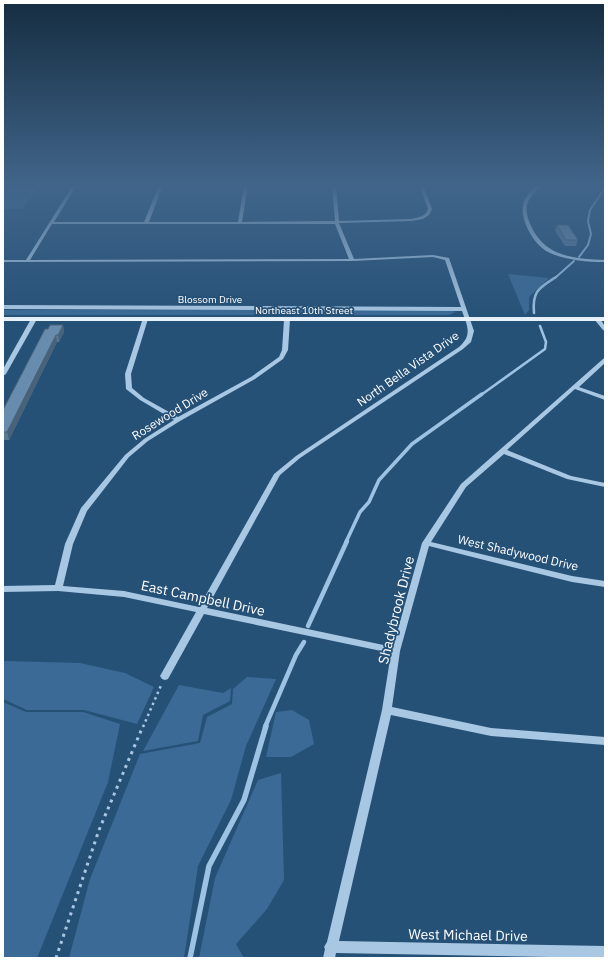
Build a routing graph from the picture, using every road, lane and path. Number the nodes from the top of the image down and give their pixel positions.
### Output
1 (48, 230) edge
2 (340, 230) edge
3 (532, 230) edge
4 (352, 260) junction
5 (3, 261) edge
6 (27, 261) junction
7 (605, 261) edge
8 (3, 307) edge
9 (464, 308) junction
10 (3, 319) edge
11 (34, 319) junction
12 (145, 319) junction
13 (287, 320) junction
14 (468, 320) junction
15 (601, 320) edge
16 (605, 329) edge
17 (605, 360) edge
18 (3, 374) edge
19 (574, 387) junction
20 (605, 398) edge
21 (178, 420) junction
22 (503, 451) junction
23 (605, 485) edge
24 (426, 543) junction
25 (605, 584) edge
26 (58, 588) junction
27 (3, 589) edge
28 (200, 611) junction
29 (396, 651) junction
30 (165, 676) joint
31 (387, 710) junction
32 (605, 741) edge
33 (605, 952) edge
34 (329, 953) edge
35 (56, 958) edge

1 - 6 street
2 - 4 street
3 - 7 street
4 - 6 street
4 - 9 street, North Bella Vista Drive
5 - 6 street
8 - 9 street, Blossom Drive
9 - 14 street, North Bella Vista Drive
10 - 11 main road, Northeast 10th Street
11 - 12 main road, Northeast 10th Street
11 - 18 street
12 - 13 main road, Northeast 10th Street
12 - 21 street
13 - 14 main road, Northeast 10th Street
13 - 21 street, Rosewood Drive
14 - 15 main road, Northeast 10th Street
14 - 28 street, North Bella Vista Drive
15 - 16 street
17 - 19 street, Shadybrook Drive
19 - 20 street
19 - 22 street, Shadybrook Drive
21 - 26 street, Rosewood Drive
22 - 23 street
22 - 24 street, Shadybrook Drive
24 - 25 street, West Shadywood Drive
24 - 29 street, Shadybrook Drive
26 - 27 street, East Campbell Drive
26 - 28 street, East Campbell Drive
28 - 29 street, East Campbell Drive
28 - 30 street, North Bella Vista Drive
29 - 31 street, Shadybrook Drive
30 - 35 path
31 - 32 street
31 - 34 street, Shadybrook Drive
33 - 34 street, West Michael Drive

